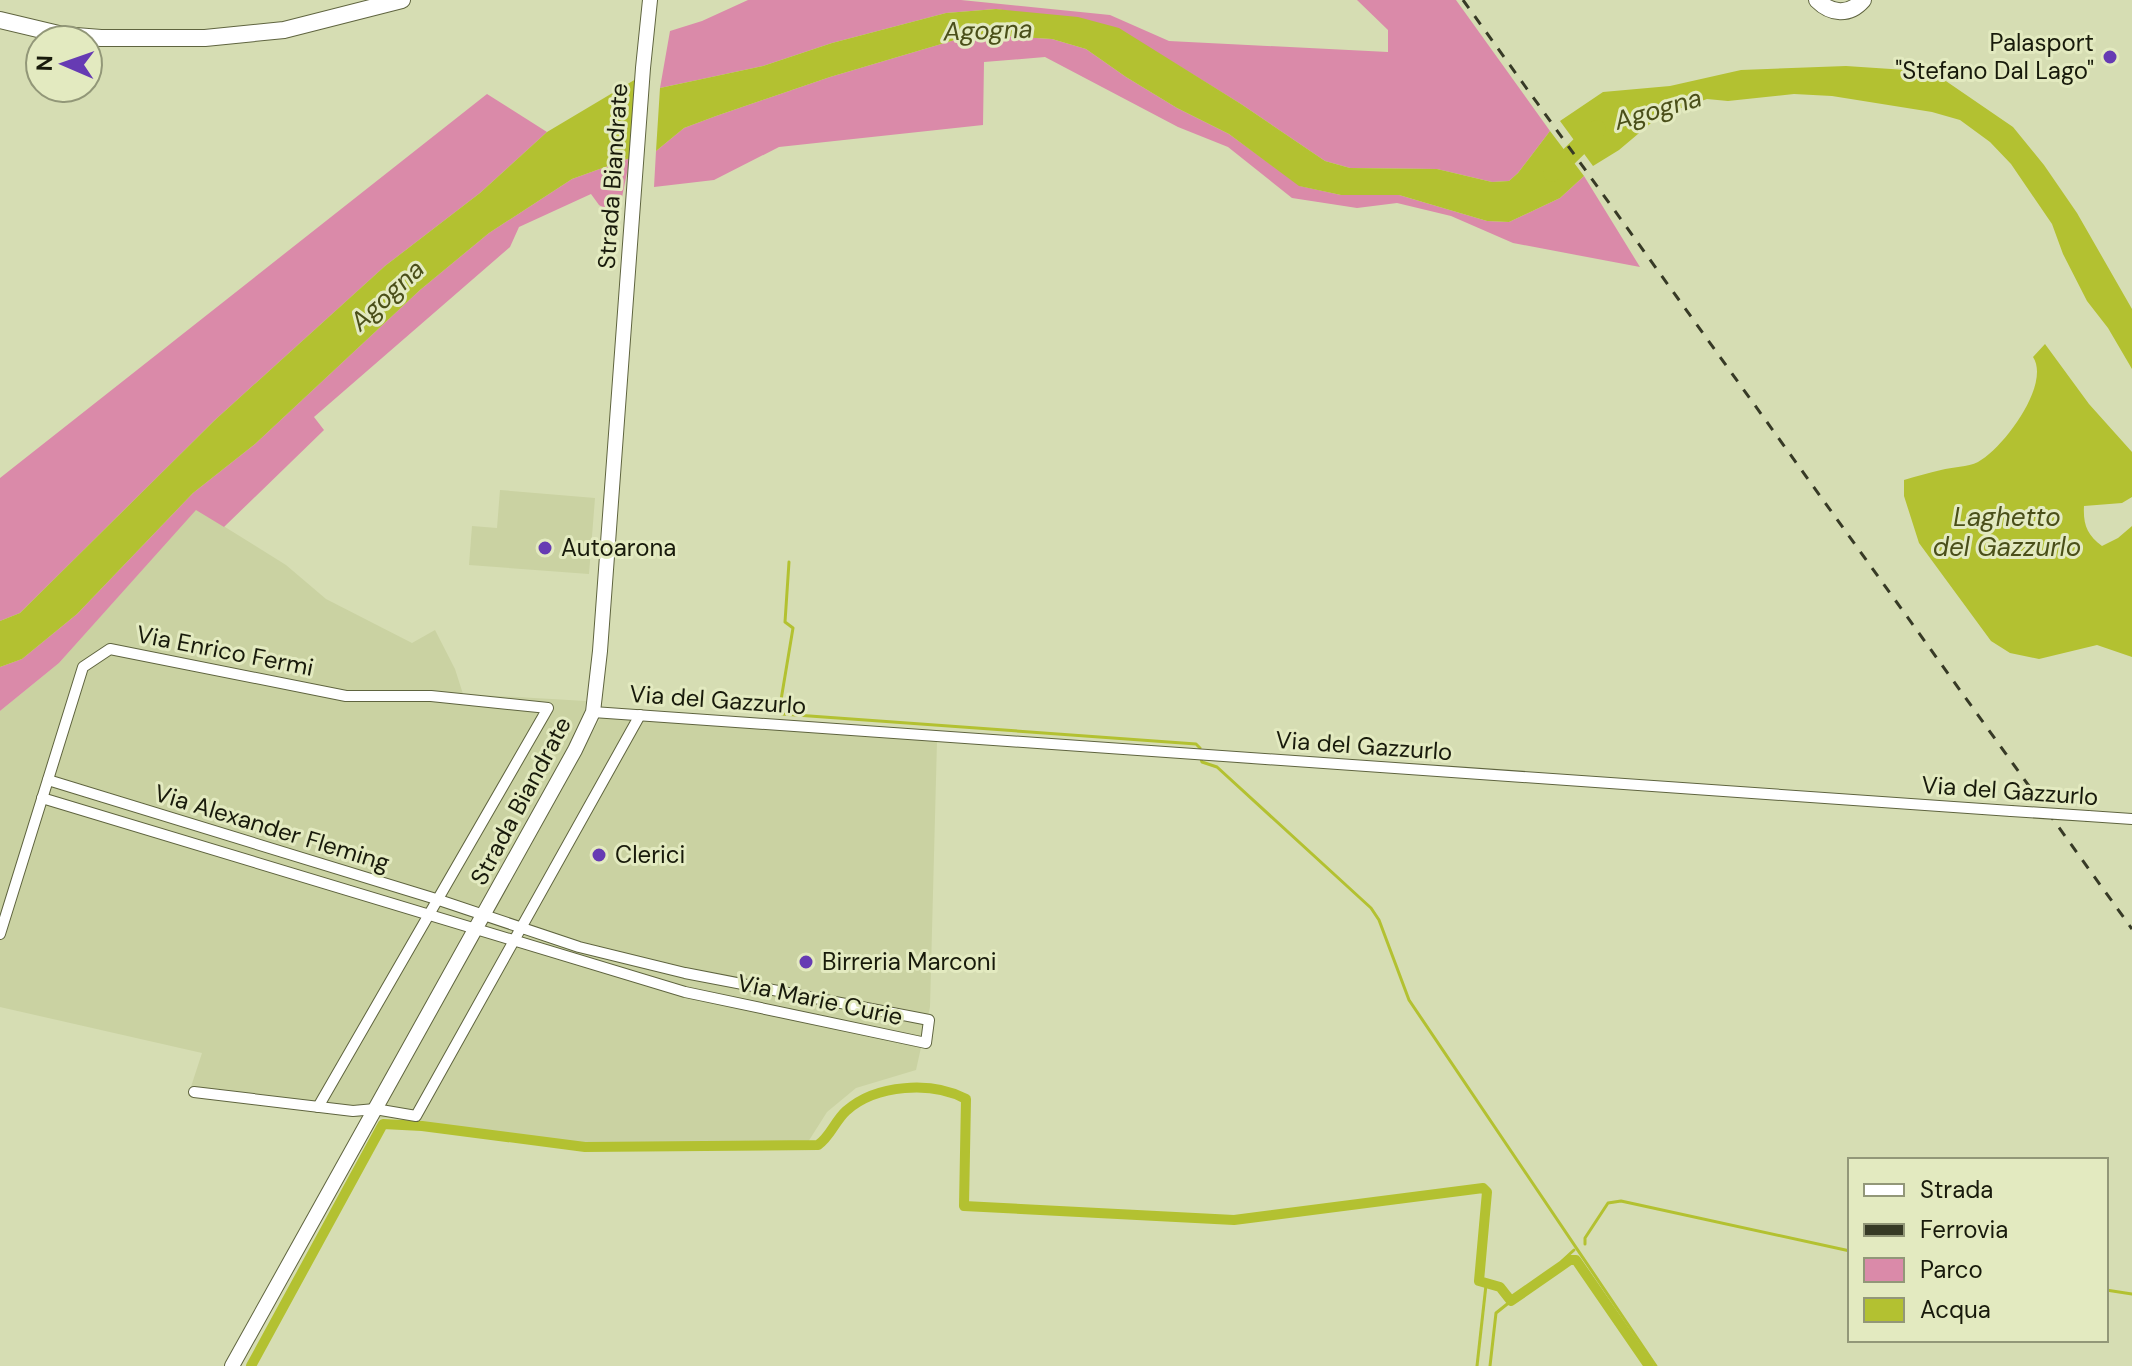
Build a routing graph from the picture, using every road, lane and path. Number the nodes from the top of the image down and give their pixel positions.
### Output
1 (402, 0) edge
2 (650, 0) edge
3 (1817, 0) edge
4 (1863, 0) edge
5 (0, 20) edge
6 (593, 712) junction
7 (640, 715) junction
8 (48, 780) junction
9 (42, 798) junction
10 (2132, 819) edge
11 (436, 899) junction
12 (485, 914) junction
13 (427, 915) junction
14 (522, 928) junction
15 (476, 930) junction
16 (0, 934) edge
17 (515, 942) junction
18 (194, 1092) dead end
19 (318, 1107) junction
20 (375, 1109) junction
21 (232, 1366) edge

1 - 5 main road
2 - 6 main road, Strada Biandrate
3 - 4 main road
6 - 7 street, Via del Gazzurlo
6 - 12 main road, Strada Biandrate
7 - 10 street, Via del Gazzurlo, bridge
7 - 14 street
8 - 9 street, Via Enrico Fermi
8 - 11 street, Via Alexander Fleming
8 - 11 street, Via Enrico Fermi
9 - 13 street, Via Alexander Fleming
9 - 16 street, Via Enrico Fermi
11 - 12 street, Via Alexander Fleming
11 - 13 street
12 - 14 street, Via Marie Curie
12 - 15 main road, Strada Biandrate
13 - 15 street, Via Alexander Fleming
13 - 19 street
14 - 17 street
14 - 17 street, Via Marie Curie
15 - 17 street, Via Marie Curie
15 - 20 main road, Strada Biandrate
17 - 20 street
18 - 19 street
19 - 20 street
20 - 21 main road, Strada Biandrate

